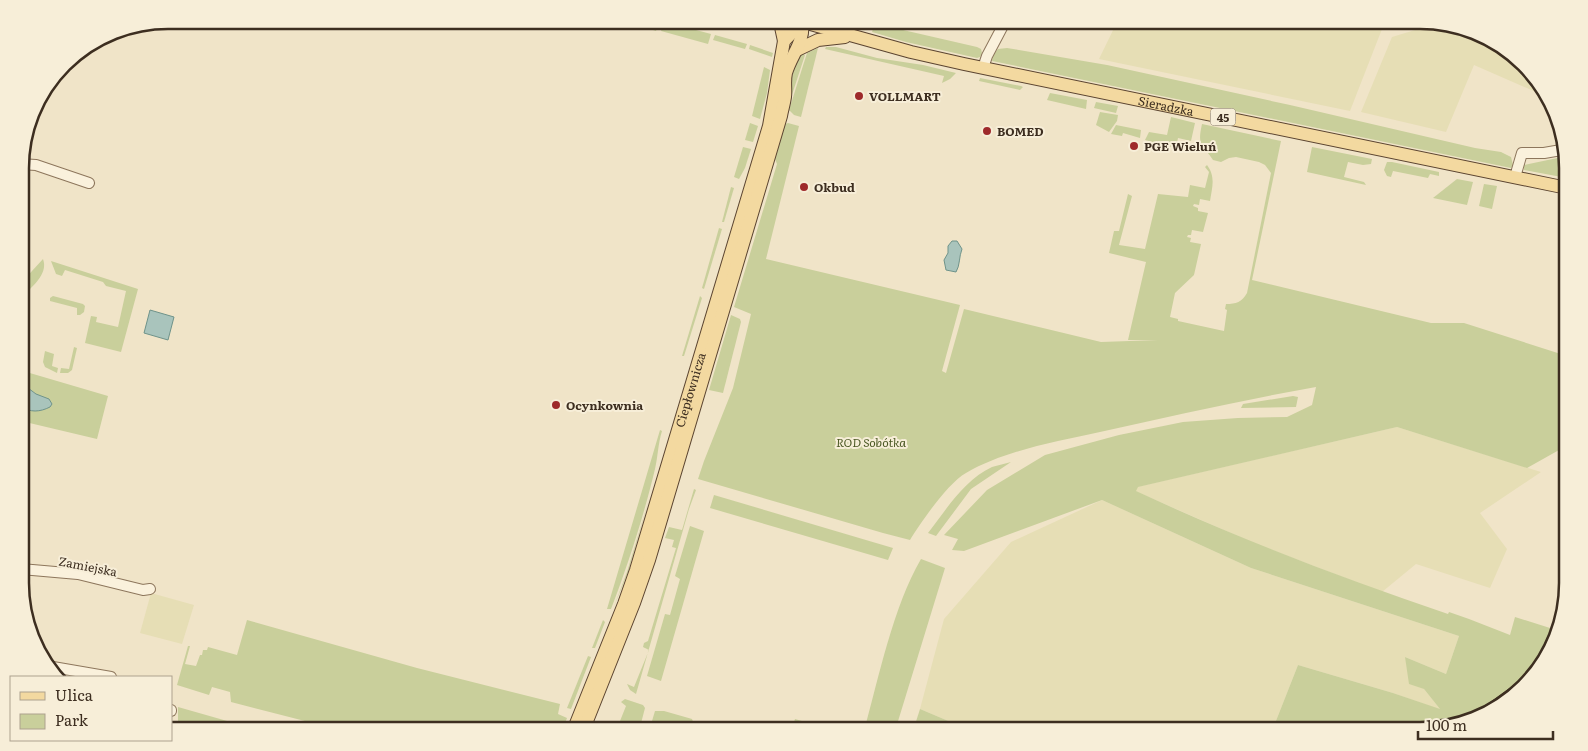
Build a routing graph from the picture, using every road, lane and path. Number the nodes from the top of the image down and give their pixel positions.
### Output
1 (781, 29) edge
2 (793, 29) edge
3 (801, 29) edge
4 (828, 29) edge
5 (1001, 29) edge
6 (856, 37) junction
7 (784, 41) junction
8 (797, 50) junction
9 (983, 68) junction
10 (1558, 151) edge
11 (29, 165) edge
12 (1515, 177) junction
13 (89, 183) dead end
14 (1559, 186) edge
15 (29, 570) edge
16 (150, 589) dead end
17 (57, 668) edge
18 (105, 676) edge
19 (577, 722) edge
20 (587, 722) edge

1 - 7 main road
2 - 7 main road
3 - 8 main road, Ciepłownicza
4 - 6 main road, Sieradzka / 45
5 - 9 street
6 - 8 main road
6 - 9 main road, Sieradzka / 45
7 - 19 main road, Ciepłownicza
8 - 20 main road, Ciepłownicza
9 - 12 main road, Sieradzka / 45
10 - 12 street
11 - 13 street
12 - 14 main road, Sieradzka / 45
15 - 16 street, Zamiejska
17 - 18 street

